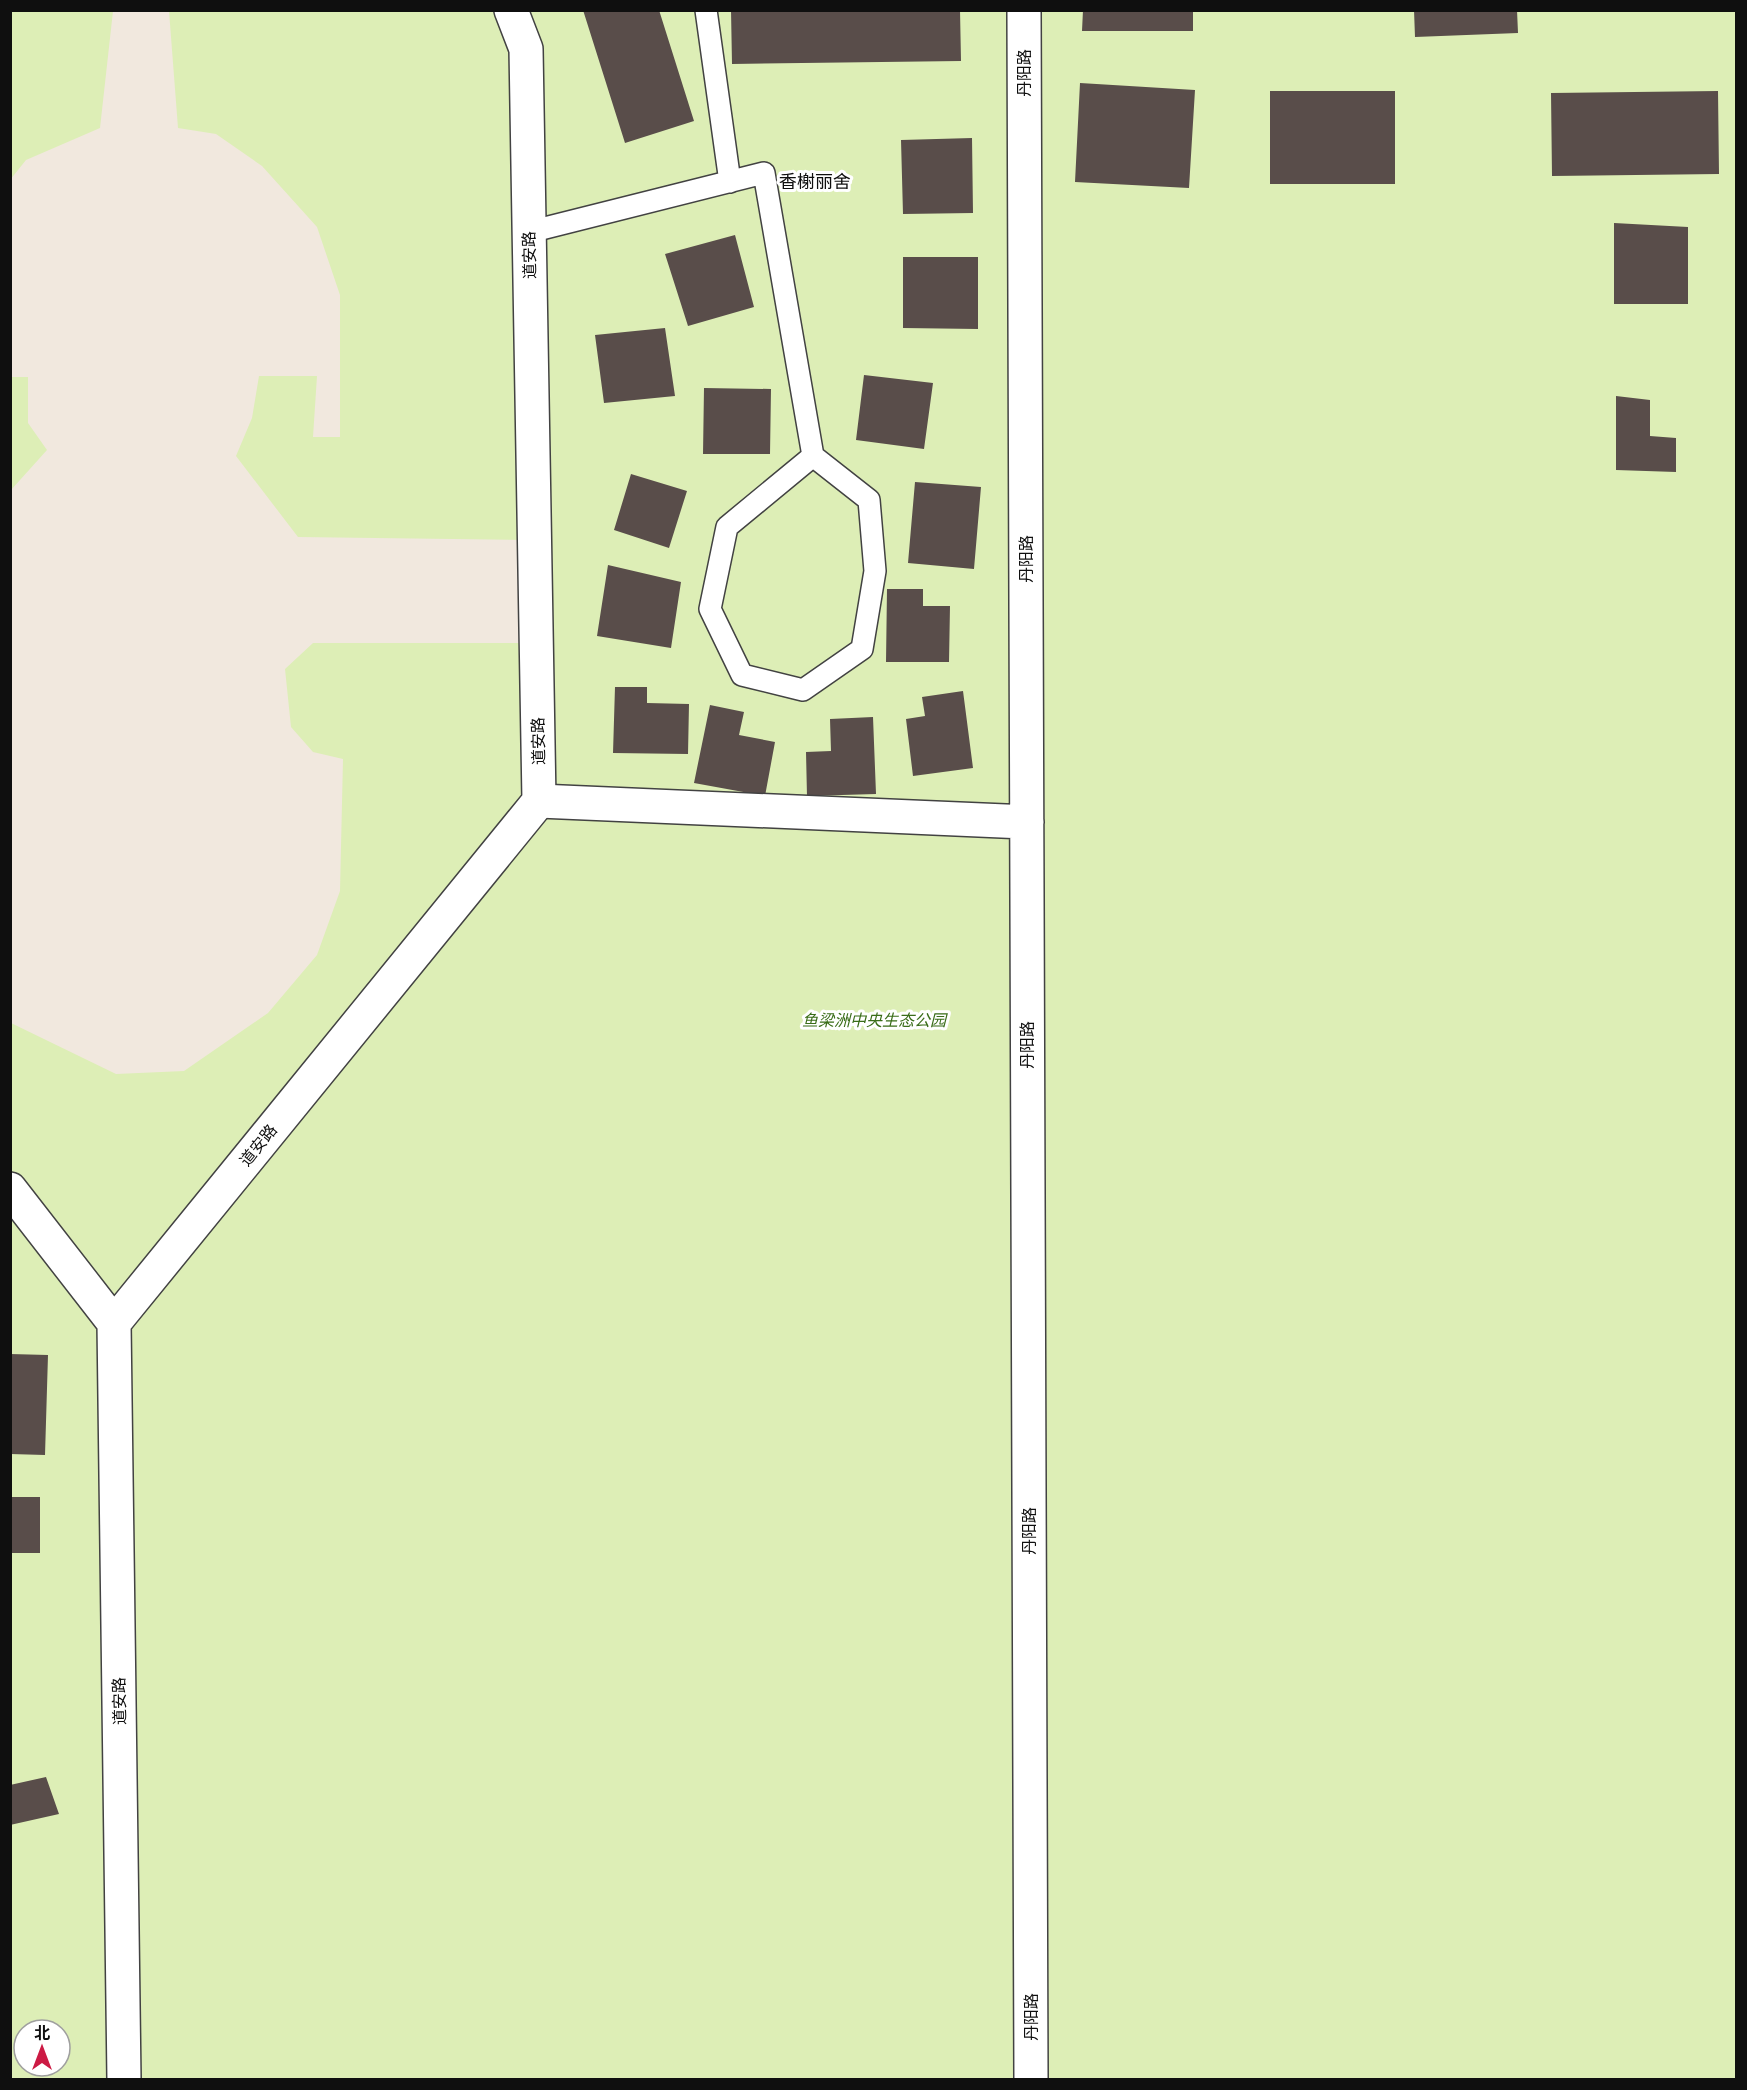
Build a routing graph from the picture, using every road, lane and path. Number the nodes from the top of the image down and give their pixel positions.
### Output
1 (511, 10) edge
2 (706, 10) edge
3 (1024, 10) edge
4 (730, 182) junction
5 (529, 232) junction
6 (813, 456) junction
7 (538, 801) junction
8 (1027, 822) junction
9 (10, 1189) edge
10 (114, 1323) junction
11 (124, 2079) edge
12 (1031, 2079) edge

1 - 5 street, 道安路
2 - 4 lane
3 - 8 street, 丹阳路
4 - 5 lane
4 - 6 lane
5 - 7 street, 道安路
6 - 6 lane
7 - 8 street
7 - 10 street, 道安路
8 - 12 street, 丹阳路
9 - 10 street
10 - 11 street, 道安路

